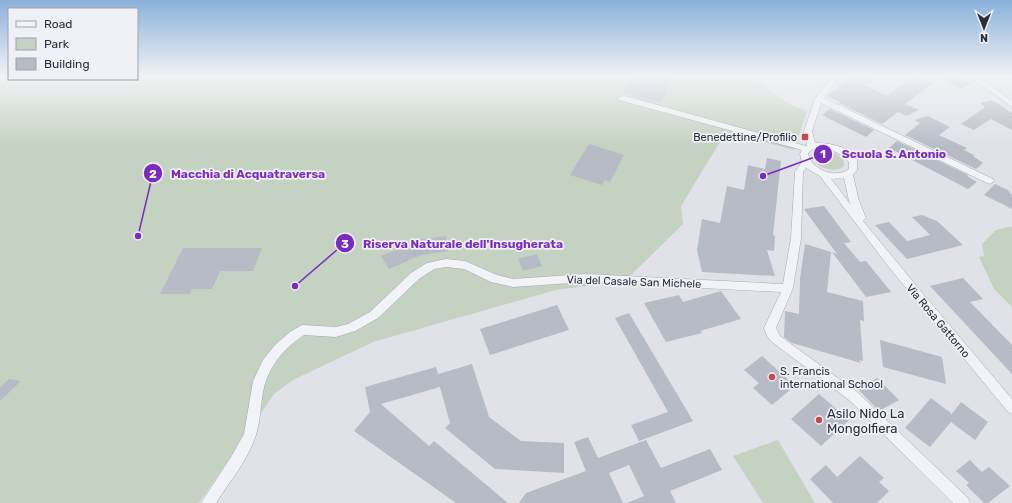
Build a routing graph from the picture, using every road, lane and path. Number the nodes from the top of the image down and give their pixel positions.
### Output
1 (628, 99) edge
2 (819, 99) edge
3 (822, 99) edge
4 (810, 148) junction
5 (806, 162) junction
6 (823, 174) junction
7 (848, 174) junction
8 (990, 181) dead end
9 (866, 232) junction
10 (788, 288) junction
11 (1012, 408) edge
12 (208, 503) edge
13 (963, 503) edge

1 - 4 street
2 - 4 street
3 - 8 street
4 - 5 street
4 - 7 street, Via Rosa Gattorno
5 - 6 street
5 - 10 street
6 - 7 street
6 - 9 street, Via Rosa Gattorno
7 - 9 street, Via Rosa Gattorno
9 - 11 street, Via Rosa Gattorno
10 - 12 street, Via del Casale San Michele
10 - 13 street

